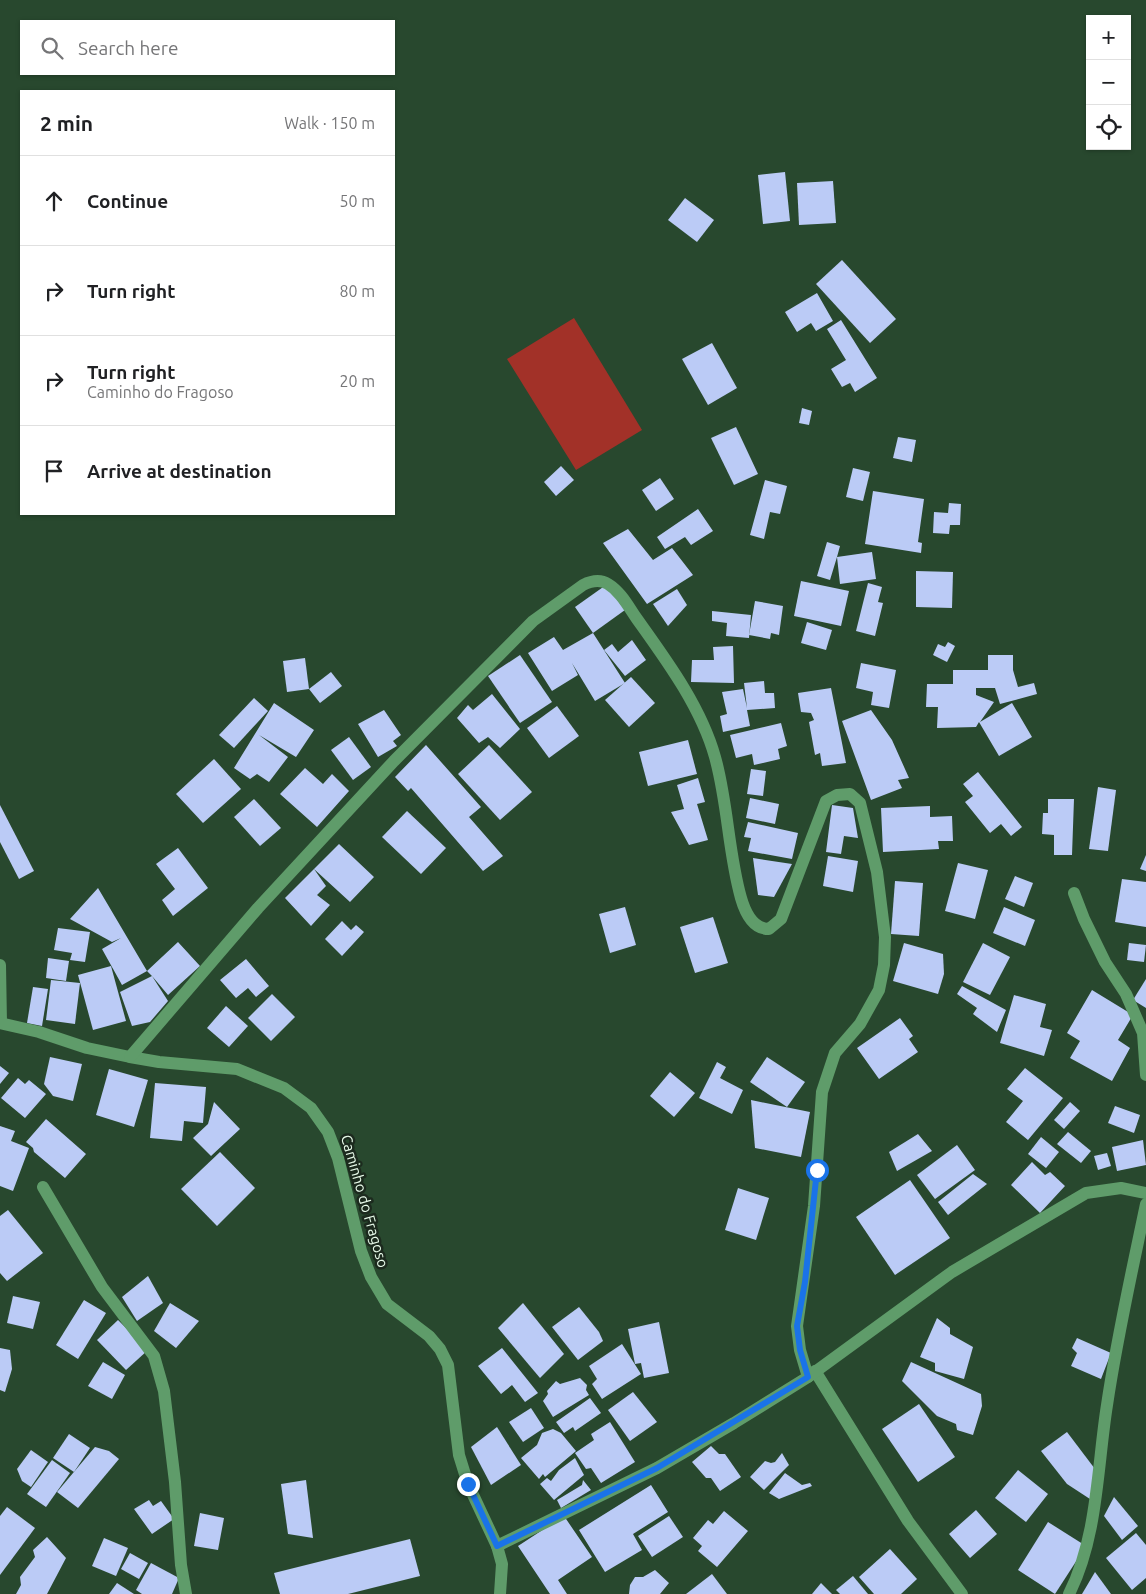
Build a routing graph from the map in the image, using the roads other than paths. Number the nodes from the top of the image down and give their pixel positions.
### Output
1 (1074, 893) dead end
2 (0, 965) edge
3 (1, 1023) edge
4 (130, 1057) junction
5 (1146, 1075) edge
6 (43, 1187) dead end
7 (1146, 1194) edge
8 (1146, 1204) edge
9 (811, 1374) junction
10 (497, 1546) junction
11 (186, 1594) edge
12 (500, 1594) edge
13 (962, 1594) edge
14 (1069, 1594) edge

1 - 5 street
2 - 3 street
3 - 4 street, Caminho do Fragoso
4 - 9 street
4 - 10 street, Caminho do Fragoso
6 - 11 street
7 - 9 street
8 - 14 street
9 - 10 street
9 - 13 street
10 - 12 street, Caminho do Fragoso

